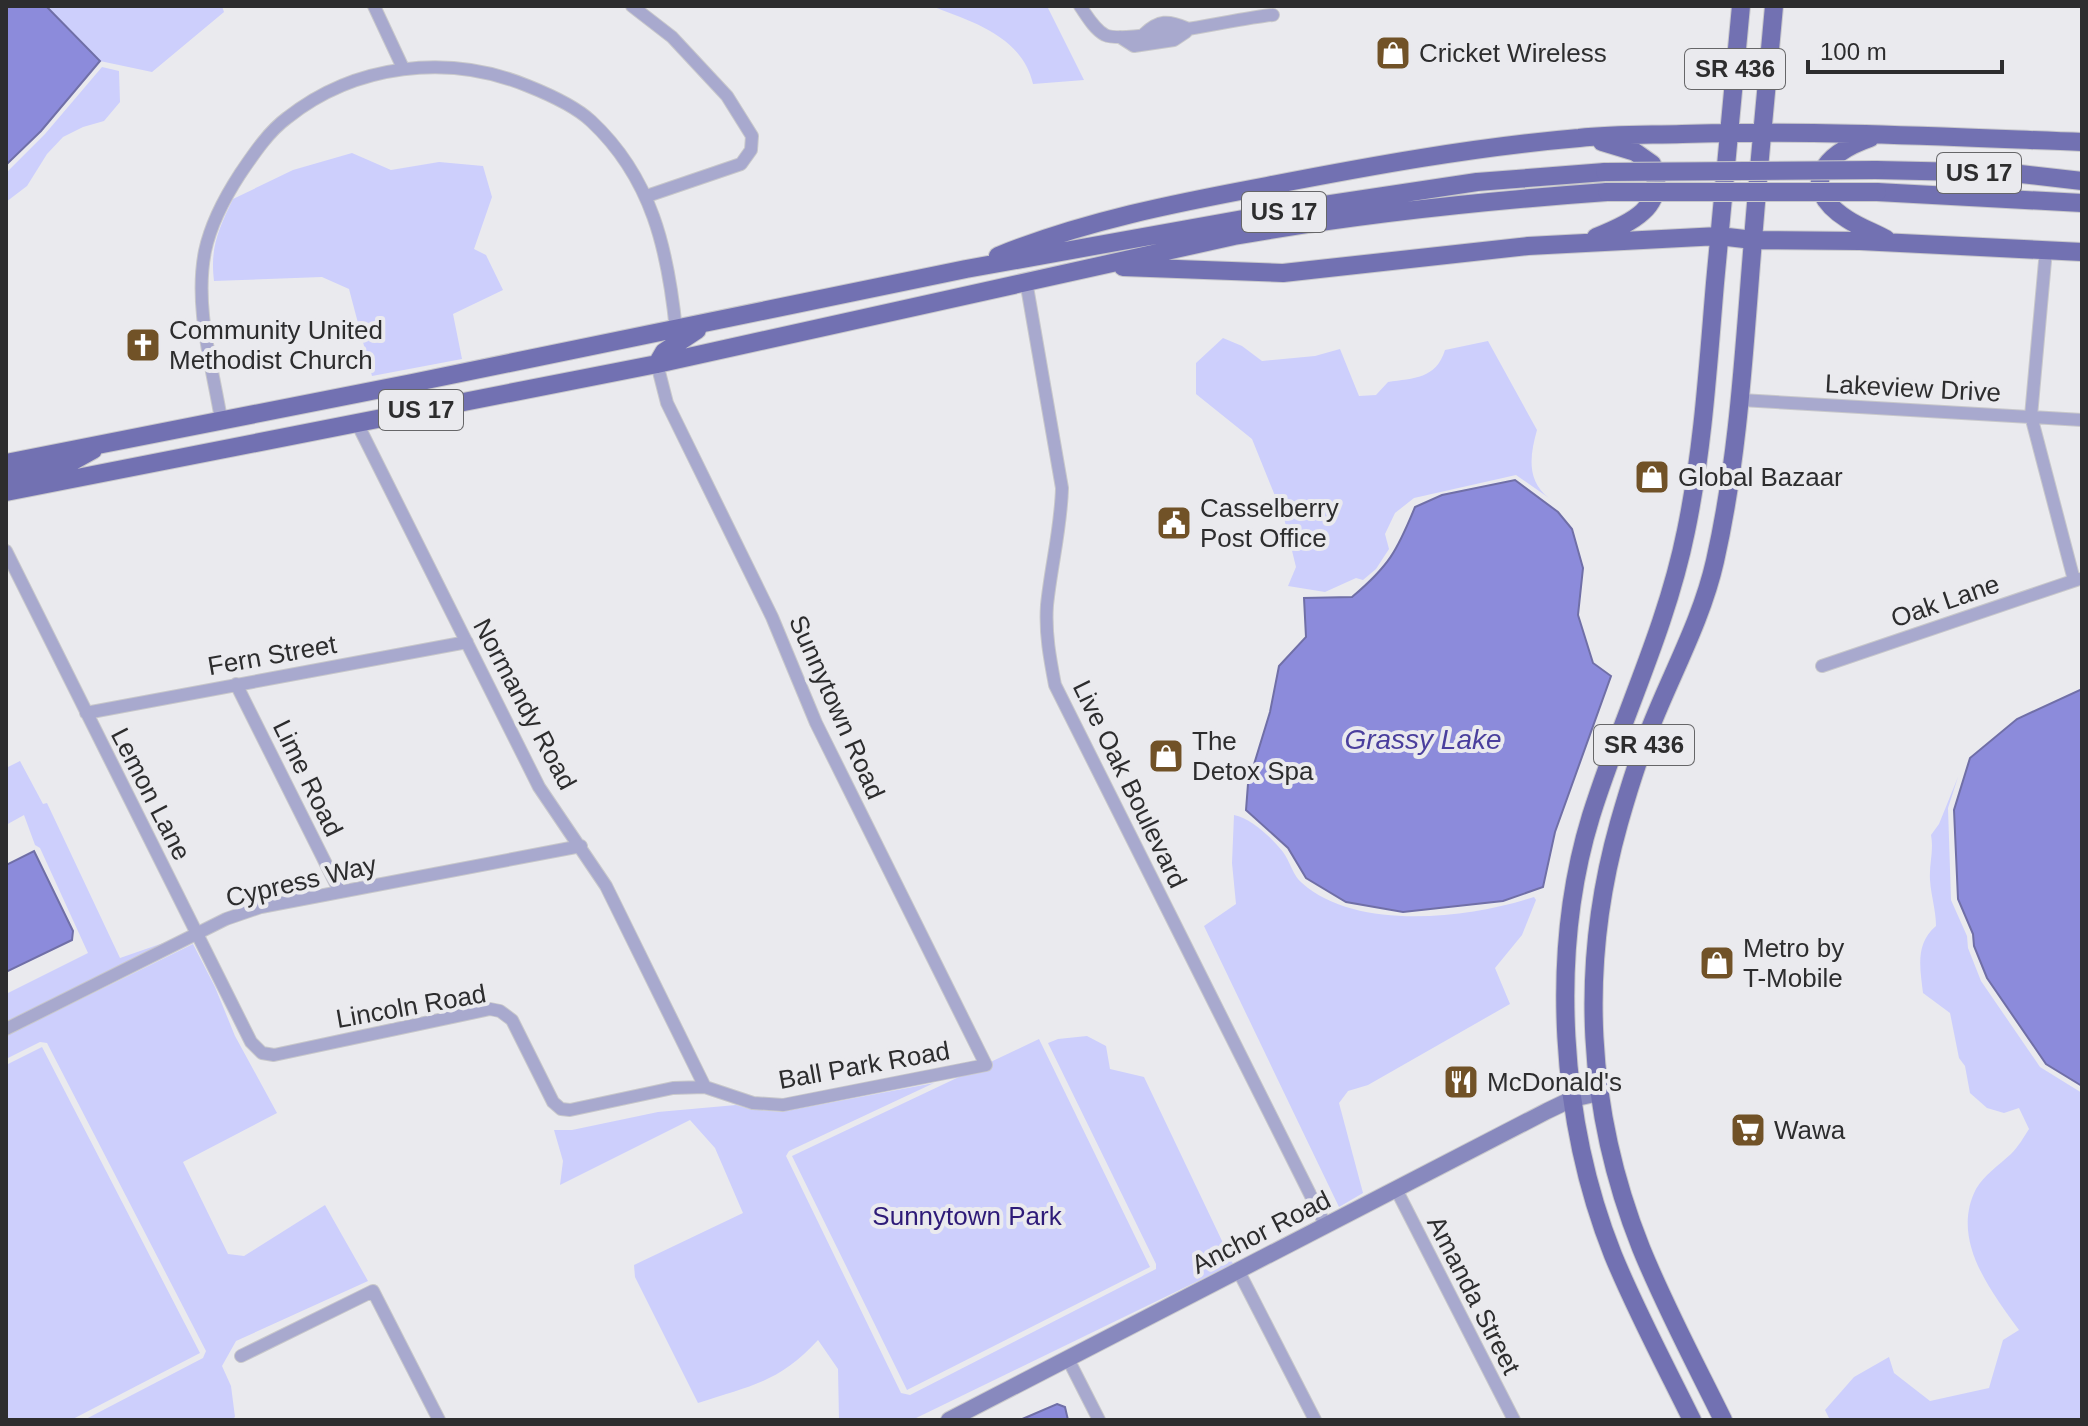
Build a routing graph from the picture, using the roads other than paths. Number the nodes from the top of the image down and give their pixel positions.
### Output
1 (374, 6) edge
2 (632, 6) edge
3 (1080, 6) edge
4 (1741, 6) edge
5 (1774, 6) edge
6 (1273, 15) dead end
7 (1189, 29) junction
8 (1151, 37) junction
9 (403, 68) junction
10 (1763, 132) junction
11 (1729, 133) junction
12 (1884, 134) junction
13 (1584, 137) junction
14 (2082, 142) edge
15 (2082, 181) edge
16 (647, 196) junction
17 (2082, 203) edge
18 (1719, 236) junction
19 (1753, 240) junction
20 (1582, 243) junction
21 (1893, 243) junction
22 (2046, 250) junction
23 (2082, 252) edge
24 (1100, 265) junction
25 (966, 269) junction
26 (1026, 281) junction
27 (710, 323) junction
28 (676, 330) junction
29 (657, 364) junction
30 (412, 383) junction
31 (1741, 400) junction
32 (2031, 416) junction
33 (221, 419) junction
34 (2082, 420) edge
35 (357, 423) junction
36 (106, 443) junction
37 (179, 458) junction
38 (6, 463) edge
39 (6, 478) edge
40 (6, 492) edge
41 (6, 551) edge
42 (2078, 579) edge
43 (467, 642) junction
44 (1822, 666) dead end
45 (236, 684) junction
46 (86, 713) junction
47 (1621, 731) junction
48 (1646, 739) junction
49 (581, 846) junction
50 (340, 892) junction
51 (197, 934) junction
52 (6, 1029) edge
53 (262, 1053) joint
54 (986, 1065) joint
55 (705, 1087) junction
56 (1599, 1093) junction
57 (1572, 1099) junction
58 (561, 1109) joint
59 (1396, 1189) junction
60 (1326, 1226) junction
61 (1238, 1270) junction
62 (1632, 1298) junction
63 (1682, 1337) junction
64 (1658, 1350) junction
65 (241, 1356) dead end
66 (1068, 1359) junction
67 (1710, 1393) junction
68 (439, 1420) edge
69 (949, 1420) edge
70 (1099, 1420) edge
71 (1315, 1420) edge
72 (1514, 1420) edge
73 (1692, 1420) edge
74 (1723, 1420) edge

1 - 9 street
2 - 16 street
3 - 8 street
4 - 11 main road, SR 436
5 - 10 main road, SR 436
6 - 7 street
7 - 8 street
7 - 8 street
9 - 16 street
9 - 33 street
10 - 11 main road
10 - 12 main road
10 - 19 main road, SR 436
11 - 13 main road
11 - 18 main road, SR 436
12 - 14 main road
12 - 21 main road
13 - 20 main road
13 - 25 main road
15 - 25 main road, US 17, bridge
16 - 28 street
17 - 24 main road, US 17, bridge
18 - 19 main road
18 - 20 main road
18 - 47 main road, SR 436
19 - 21 main road
19 - 31 main road, SR 436
20 - 24 main road
21 - 22 main road
22 - 23 main road
22 - 32 street
24 - 26 main road, US 17
25 - 27 main road, US 17
26 - 29 main road, US 17
26 - 60 street, Live Oak Boulevard
27 - 28 main road, US 17
27 - 29 main road
28 - 30 main road, US 17
29 - 35 main road, US 17
29 - 54 street, Sunnytown Road
30 - 33 main road, US 17
30 - 35 main road
31 - 32 street, Lakeview Drive
31 - 48 main road, SR 436
32 - 34 street, Lakeview Drive
32 - 42 street
33 - 36 main road, US 17
33 - 37 main road
35 - 37 main road, US 17
35 - 43 street, Normandy Road
36 - 38 main road, US 17
36 - 39 main road
37 - 40 main road, US 17
41 - 46 street, Lemon Lane
42 - 44 street, Oak Lane
43 - 45 street, Fern Street
43 - 49 street, Normandy Road
45 - 46 street, Fern Street
45 - 50 street, Lime Road
46 - 51 street, Lemon Lane
47 - 48 street
47 - 57 main road, SR 436
48 - 56 main road, SR 436
49 - 50 street, Cypress Way
49 - 55 street, Normandy Road
50 - 51 street, Cypress Way
51 - 52 street, Cypress Way
51 - 53 street, Lemon Lane
53 - 58 street, Lincoln Road
54 - 55 street, Ball Park Road
55 - 58 street, Ball Park Road
56 - 57 street, Anchor Road
56 - 63 main road, SR 436
57 - 59 street, Anchor Road
57 - 62 main road, SR 436
59 - 60 street, Anchor Road
59 - 72 street, Amanda Street
60 - 61 street, Anchor Road
61 - 66 street, Anchor Road
61 - 71 street
62 - 63 main road
62 - 64 main road, SR 436
63 - 67 main road, SR 436
64 - 67 main road
64 - 73 main road, SR 436
65 - 68 street
66 - 69 street, Anchor Road
66 - 70 street
67 - 74 main road, SR 436

